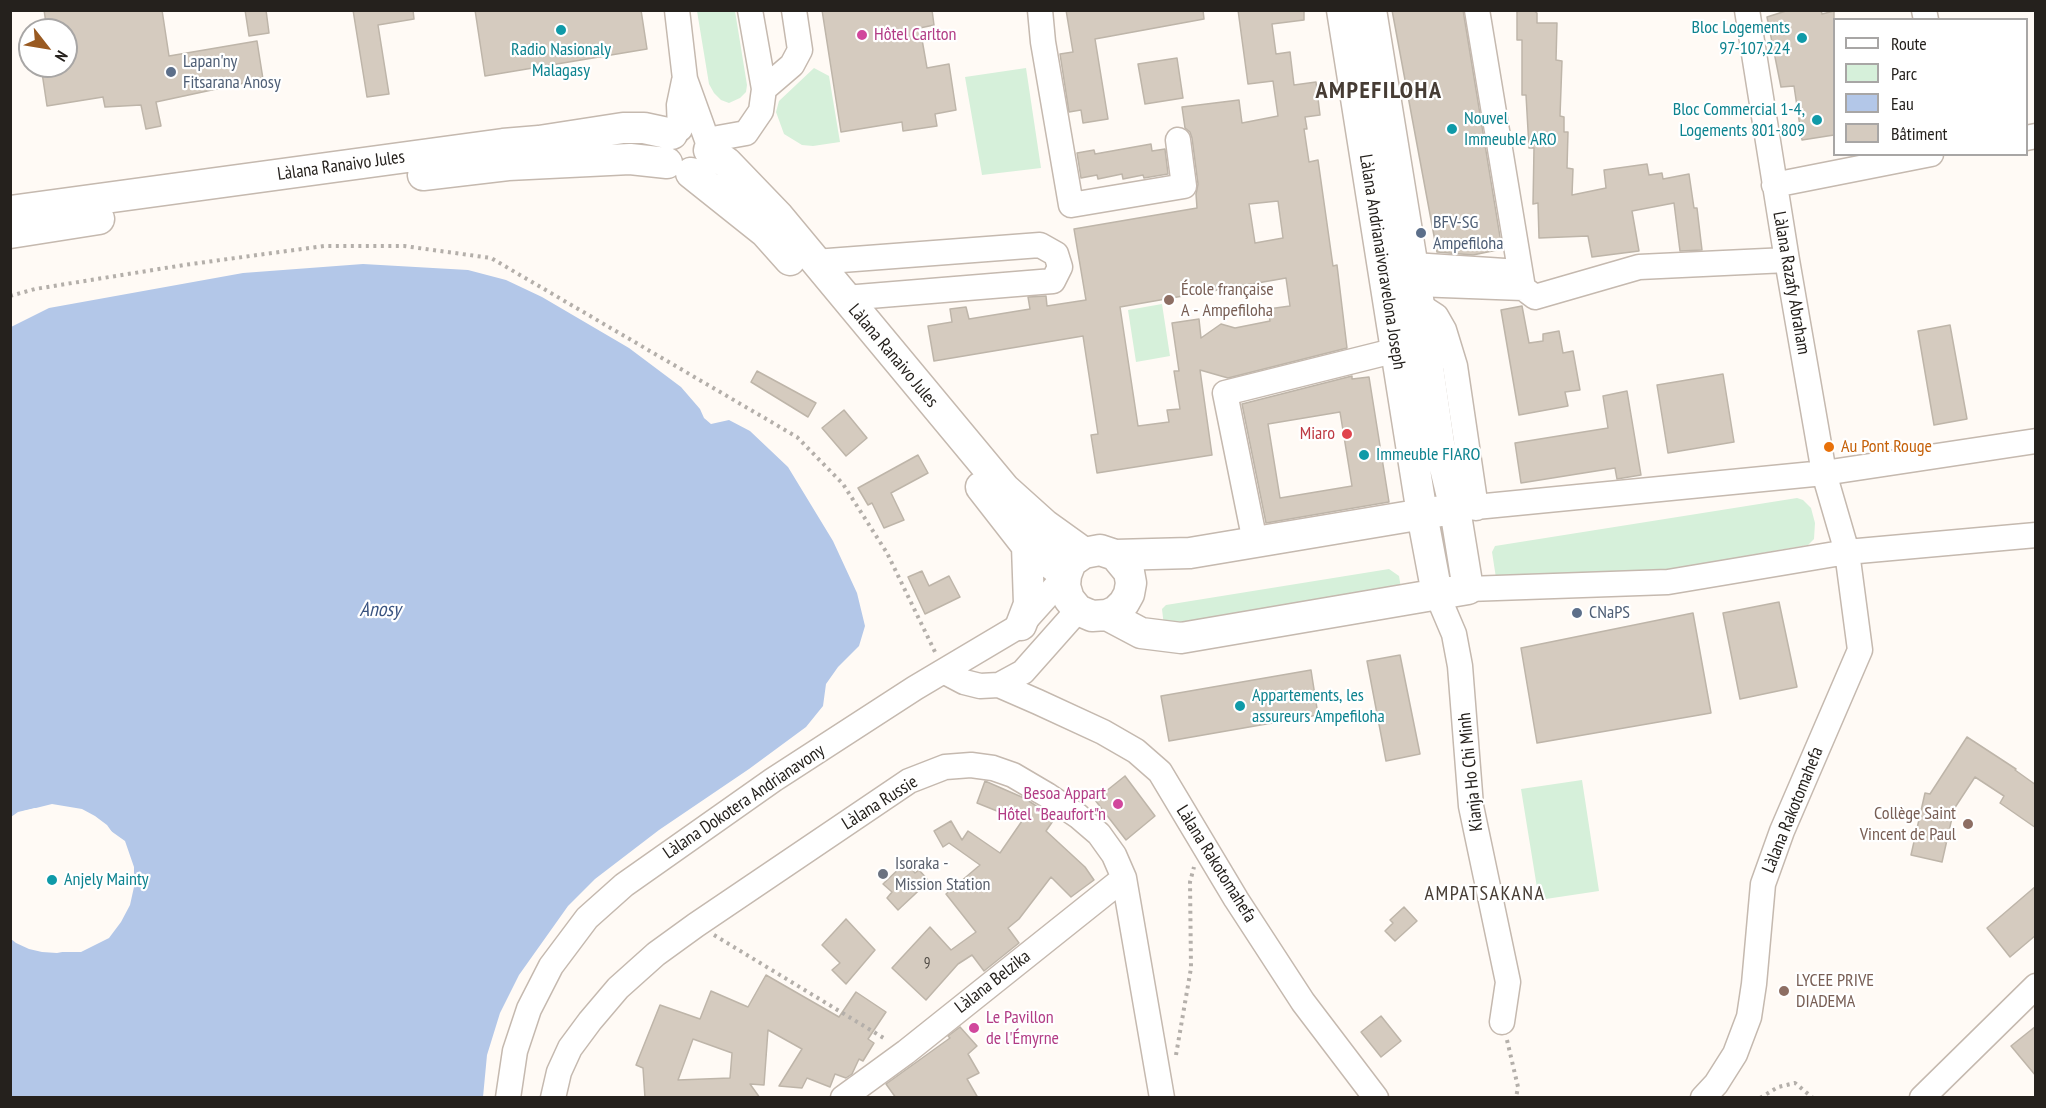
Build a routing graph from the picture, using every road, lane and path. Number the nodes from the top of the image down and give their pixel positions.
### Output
1 (677, 10) edge
2 (750, 10) edge
3 (794, 10) edge
4 (1040, 10) edge
5 (1342, 10) edge
6 (1371, 10) edge
7 (1477, 10) edge
8 (1747, 10) edge
9 (764, 89) junction
10 (1178, 140) dead end
11 (688, 148) junction
12 (1921, 156) edge
13 (1774, 185) junction
14 (10, 211) edge
15 (10, 233) edge
16 (1786, 260) junction
17 (815, 262) junction
18 (1521, 280) junction
19 (1416, 285) junction
20 (10, 296) edge
21 (845, 298) junction
22 (1397, 350) junction
23 (2036, 441) edge
24 (1824, 473) junction
25 (1466, 508) junction
26 (1422, 514) junction
27 (2036, 535) edge
28 (1256, 542) junction
29 (1027, 546) junction
30 (1847, 552) junction
31 (1115, 555) junction
32 (1075, 564) junction
33 (1468, 589) junction
34 (1437, 594) junction
35 (1078, 610) junction
36 (1107, 615) junction
37 (1021, 625) junction
38 (945, 672) junction
39 (1023, 672) junction
40 (999, 685) junction
41 (1038, 702) junction
42 (1204, 846) junction
43 (1124, 878) junction
44 (696, 924) junction
45 (2036, 986) edge
46 (1502, 1022) joint
47 (906, 1052) junction
48 (1174, 1066) dead end
49 (858, 1093) edge
50 (508, 1098) edge
51 (553, 1098) edge
52 (1162, 1098) edge
53 (1376, 1098) edge
54 (1516, 1098) edge
55 (1703, 1098) edge
56 (1760, 1098) edge
57 (1813, 1098) edge
58 (1922, 1098) edge

1 - 11 street
2 - 9 street
3 - 9 street
4 - 10 street
5 - 22 main road, Làlana Andrianaivoravelona Joseph
6 - 19 main road, Làlana Andrianaivoravelona Joseph
7 - 18 street
8 - 13 street, Làlana Razafy Abraham
9 - 11 street
11 - 14 main road, Làlana Ranaivo Jules
11 - 15 main road, Làlana Ranaivo Jules
11 - 17 main road, Làlana Ranaivo Jules
11 - 29 main road, Làlana Ranaivo Jules
12 - 13 street
13 - 16 street, Làlana Razafy Abraham
16 - 18 street
16 - 24 street, Làlana Razafy Abraham
17 - 21 main road, Làlana Ranaivo Jules
17 - 21 street
18 - 19 street
19 - 25 main road, Làlana Andrianaivoravelona Joseph
20 - 38 path
21 - 32 main road, Làlana Ranaivo Jules
22 - 26 main road, Làlana Andrianaivoravelona Joseph
22 - 28 street
23 - 24 street
24 - 25 street
24 - 30 street, Làlana Razafy Abraham
25 - 26 main road
25 - 33 main road
26 - 28 main road
26 - 34 main road, Kianja Ho Chi Minh
27 - 30 street
28 - 31 main road
29 - 32 main road, Làlana Ranaivo Jules
29 - 37 main road
30 - 33 street
30 - 55 street, Làlana Rakotomahefa
31 - 32 main road
31 - 36 main road
32 - 35 main road
32 - 37 street, Làlana Dokotera Andrianavony
33 - 34 main road
34 - 36 main road
34 - 46 street, Kianja Ho Chi Minh
35 - 36 main road
35 - 39 street
37 - 38 street, Làlana Dokotera Andrianavony
38 - 40 street
38 - 50 street, Làlana Dokotera Andrianavony
39 - 40 street
39 - 41 street
40 - 41 street, Làlana Rakotomahefa
41 - 42 street, Làlana Rakotomahefa
42 - 48 path
42 - 53 street, Làlana Rakotomahefa
43 - 44 street, Làlana Russie
43 - 47 street, Làlana Belzika
43 - 52 street, Làlana Russie
44 - 47 path
44 - 51 street, Làlana Russie
45 - 58 street
46 - 54 path
47 - 49 street, Làlana Belzika
56 - 57 path

